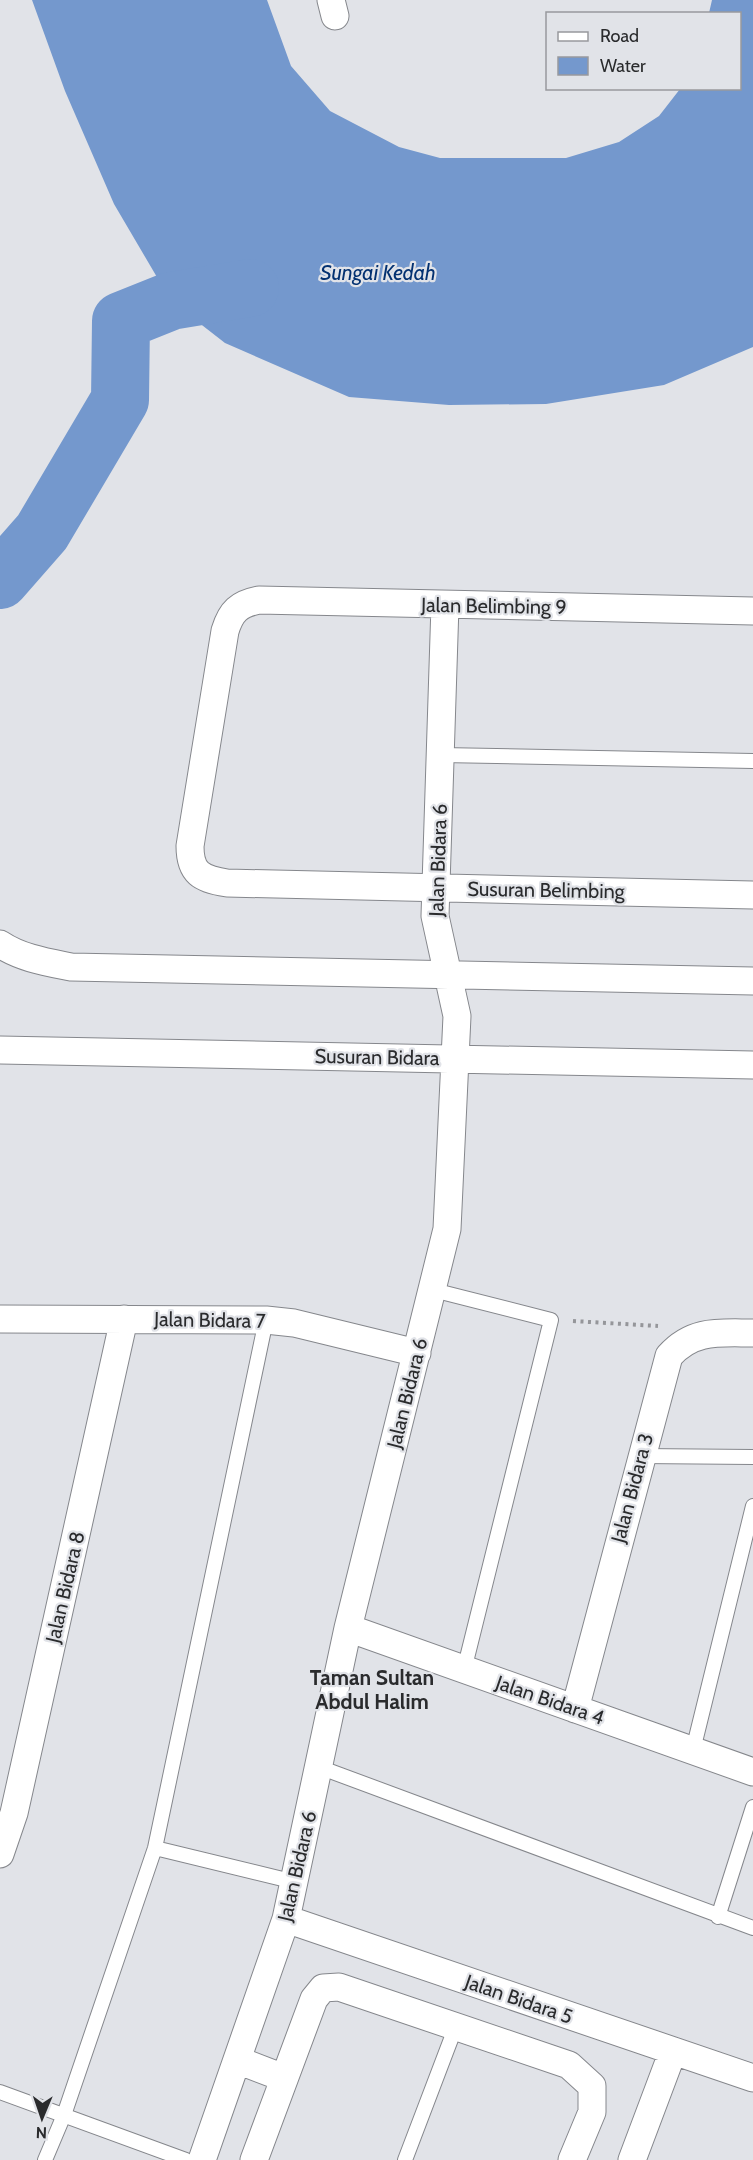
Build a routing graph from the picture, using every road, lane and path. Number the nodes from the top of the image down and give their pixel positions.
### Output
1 (446, 604) junction
2 (753, 611) edge
3 (441, 755) junction
4 (753, 761) edge
5 (198, 873) joint
6 (436, 888) junction
7 (753, 896) edge
8 (0, 944) edge
9 (447, 975) junction
10 (753, 981) edge
11 (0, 1050) edge
12 (455, 1058) junction
13 (753, 1065) edge
14 (433, 1290) junction
15 (0, 1318) edge
16 (124, 1319) junction
17 (266, 1320) junction
18 (551, 1320) junction
19 (753, 1333) edge
20 (681, 1342) junction
21 (417, 1353) junction
22 (640, 1456) junction
23 (753, 1457) edge
24 (753, 1506) edge
25 (348, 1629) junction
26 (464, 1670) junction
27 (575, 1709) junction
28 (693, 1750) junction
29 (319, 1767) junction
30 (753, 1772) edge
31 (753, 1807) edge
32 (1, 1846) edge
33 (154, 1848) junction
34 (295, 1882) junction
35 (718, 1917) junction
36 (286, 1919) junction
37 (753, 1928) edge
38 (456, 2025) junction
39 (673, 2051) junction
40 (237, 2061) junction
41 (284, 2078) junction
42 (753, 2078) edge
43 (0, 2092) edge
44 (64, 2115) junction
45 (45, 2160) edge
46 (186, 2160) edge
47 (202, 2160) edge
48 (254, 2160) edge
49 (405, 2160) edge
50 (572, 2160) edge
51 (632, 2160) edge

1 - 2 street, Jalan Belimbing 9
1 - 3 street, Jalan Bidara 6
1 - 5 street, Jalan Belimbing 9
3 - 4 lane
3 - 6 street, Jalan Bidara 6
5 - 6 street, Susuran Belimbing
6 - 7 street, Susuran Belimbing
6 - 9 street, Jalan Bidara 6
8 - 9 street
9 - 10 street
9 - 12 street, Jalan Bidara 6
11 - 12 street, Susuran Bidara
12 - 13 street, Susuran Bidara
12 - 14 street, Jalan Bidara 6
14 - 18 lane
14 - 21 street, Jalan Bidara 6
15 - 16 street, Jalan Bidara 7
16 - 17 street, Jalan Bidara 7
16 - 32 street, Jalan Bidara 8
17 - 21 street, Jalan Bidara 7
17 - 33 lane
18 - 20 path
18 - 26 lane
19 - 20 street
20 - 22 street, Jalan Bidara 3
21 - 25 street, Jalan Bidara 6
22 - 23 lane
22 - 27 street, Jalan Bidara 3
24 - 28 lane
25 - 26 street, Jalan Bidara 4
25 - 29 street, Jalan Bidara 6
26 - 27 street, Jalan Bidara 4
27 - 28 street, Jalan Bidara 4
28 - 30 street, Jalan Bidara 4
29 - 34 street, Jalan Bidara 6
29 - 35 lane
31 - 35 lane
33 - 34 lane
33 - 44 lane
34 - 36 street, Jalan Bidara 6
35 - 37 lane
36 - 39 street, Jalan Bidara 5
36 - 40 street, Jalan Bidara 6
38 - 41 street
38 - 49 lane
38 - 50 street
39 - 42 street, Jalan Bidara 5
39 - 51 street
40 - 41 street
40 - 47 street, Jalan Bidara 6
41 - 48 street
43 - 44 lane
44 - 45 lane
44 - 46 lane

